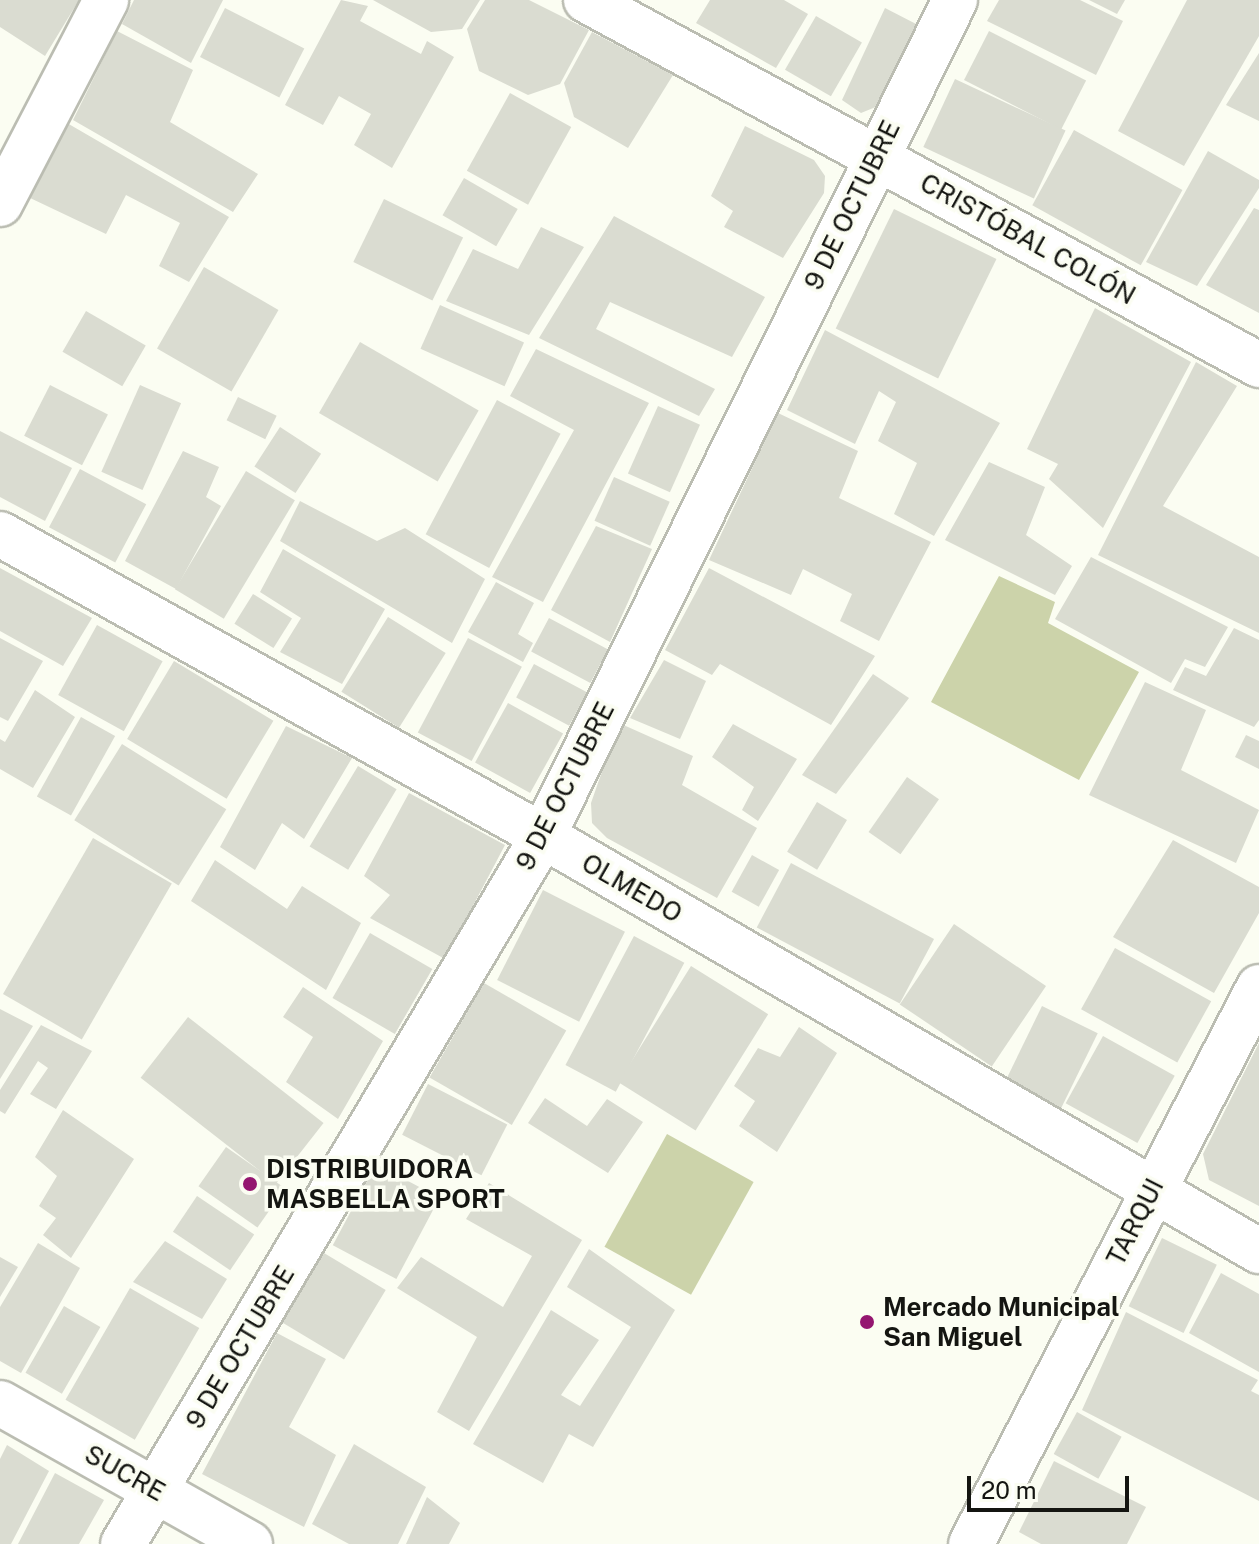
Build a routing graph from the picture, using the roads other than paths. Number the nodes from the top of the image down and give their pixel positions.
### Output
1 (106, 0) edge
2 (586, 0) edge
3 (955, 0) edge
4 (875, 156) junction
5 (0, 204) edge
6 (1259, 365) edge
7 (0, 534) edge
8 (543, 836) junction
9 (1259, 987) edge
10 (1150, 1190) junction
11 (1259, 1251) edge
12 (0, 1403) edge
13 (155, 1490) junction
14 (123, 1544) edge
15 (250, 1544) edge
16 (971, 1544) edge

1 - 5 street
2 - 4 street, CRISTÓBAL COLÓN
3 - 4 street, 9 DE OCTUBRE
4 - 6 street, CRISTÓBAL COLÓN
4 - 8 street, 9 DE OCTUBRE
7 - 8 street, OLMEDO
8 - 10 street, OLMEDO
8 - 13 street, 9 DE OCTUBRE
9 - 10 street, TARQUI
10 - 11 street, OLMEDO
10 - 16 street, TARQUI
12 - 13 street, SUCRE
13 - 14 street, 9 DE OCTUBRE
13 - 15 street, SUCRE

